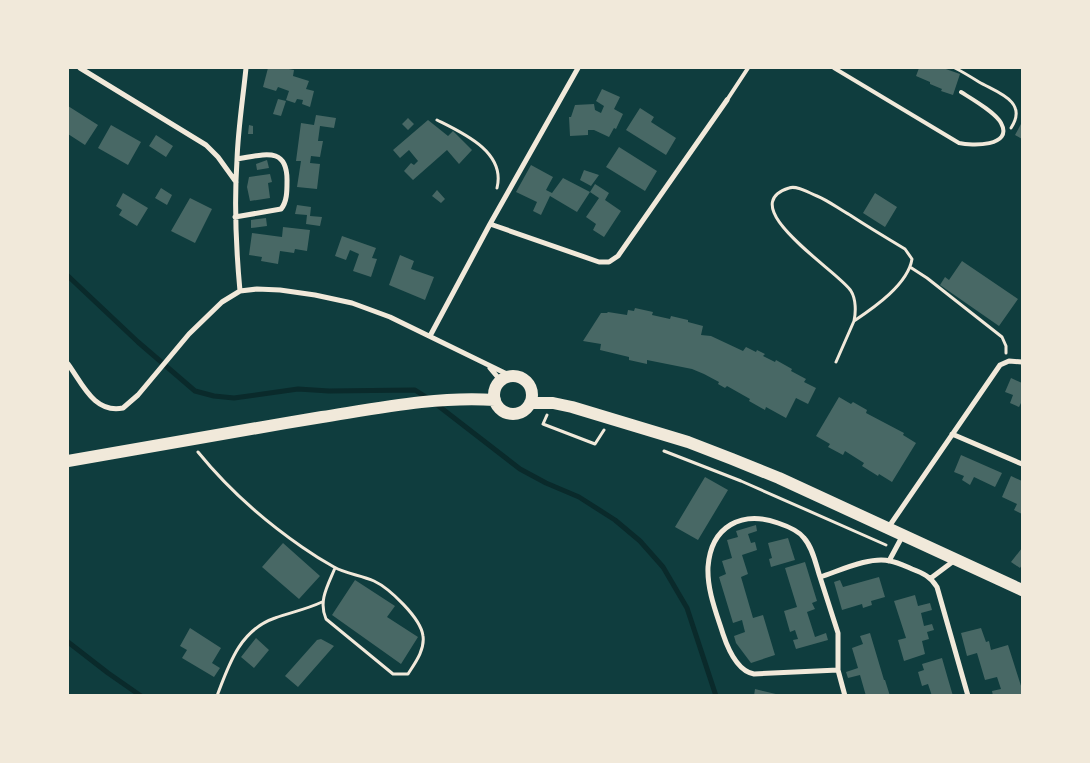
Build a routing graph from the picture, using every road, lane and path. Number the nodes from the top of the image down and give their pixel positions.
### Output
1 (80, 68) edge
2 (246, 68) edge
3 (578, 68) edge
4 (748, 68) edge
5 (834, 68) edge
6 (955, 68) edge
7 (961, 92) dead end
8 (728, 100) joint
9 (437, 120) dead end
10 (999, 139) junction
11 (237, 159) junction
12 (236, 182) junction
13 (495, 194) dead end
14 (235, 216) junction
15 (490, 224) junction
16 (910, 267) junction
17 (240, 291) junction
18 (854, 321) junction
19 (430, 336) junction
20 (1006, 361) junction
21 (836, 362) dead end
22 (1022, 362) edge
23 (68, 364) edge
24 (488, 366) junction
25 (501, 387) junction
26 (531, 397) junction
27 (553, 403) junction
28 (613, 433) dead end
29 (952, 434) junction
30 (188, 440) junction
31 (657, 449) dead end
32 (68, 461) edge
33 (1022, 464) edge
34 (888, 528) junction
35 (901, 540) junction
36 (957, 559) junction
37 (889, 560) junction
38 (335, 568) junction
39 (820, 577) junction
40 (931, 578) junction
41 (1022, 590) edge
42 (322, 602) junction
43 (838, 670) junction
44 (217, 696) edge
45 (845, 696) edge
46 (968, 696) edge

1 - 12 street
2 - 11 street
3 - 15 street
4 - 8 lane
5 - 10 lane
6 - 10 path
7 - 10 lane
8 - 15 street
9 - 13 path
11 - 12 street
11 - 14 street
12 - 14 street
14 - 17 street
15 - 19 street
16 - 18 path
16 - 18 path
16 - 20 path
17 - 19 street
17 - 23 street
18 - 21 path
19 - 24 street
20 - 22 street
20 - 29 street
24 - 25 street
24 - 25 street
25 - 26 main road
25 - 26 main road
25 - 30 main road
26 - 27 main road
27 - 28 path
27 - 34 main road
29 - 33 street
29 - 34 street
30 - 32 main road
30 - 38 path
31 - 35 path
34 - 35 main road
35 - 36 main road
35 - 37 street
36 - 40 street
36 - 41 main road
37 - 39 street
37 - 40 street
38 - 42 path
38 - 42 path
39 - 43 street
39 - 43 street
40 - 46 street
42 - 44 path
43 - 45 street

